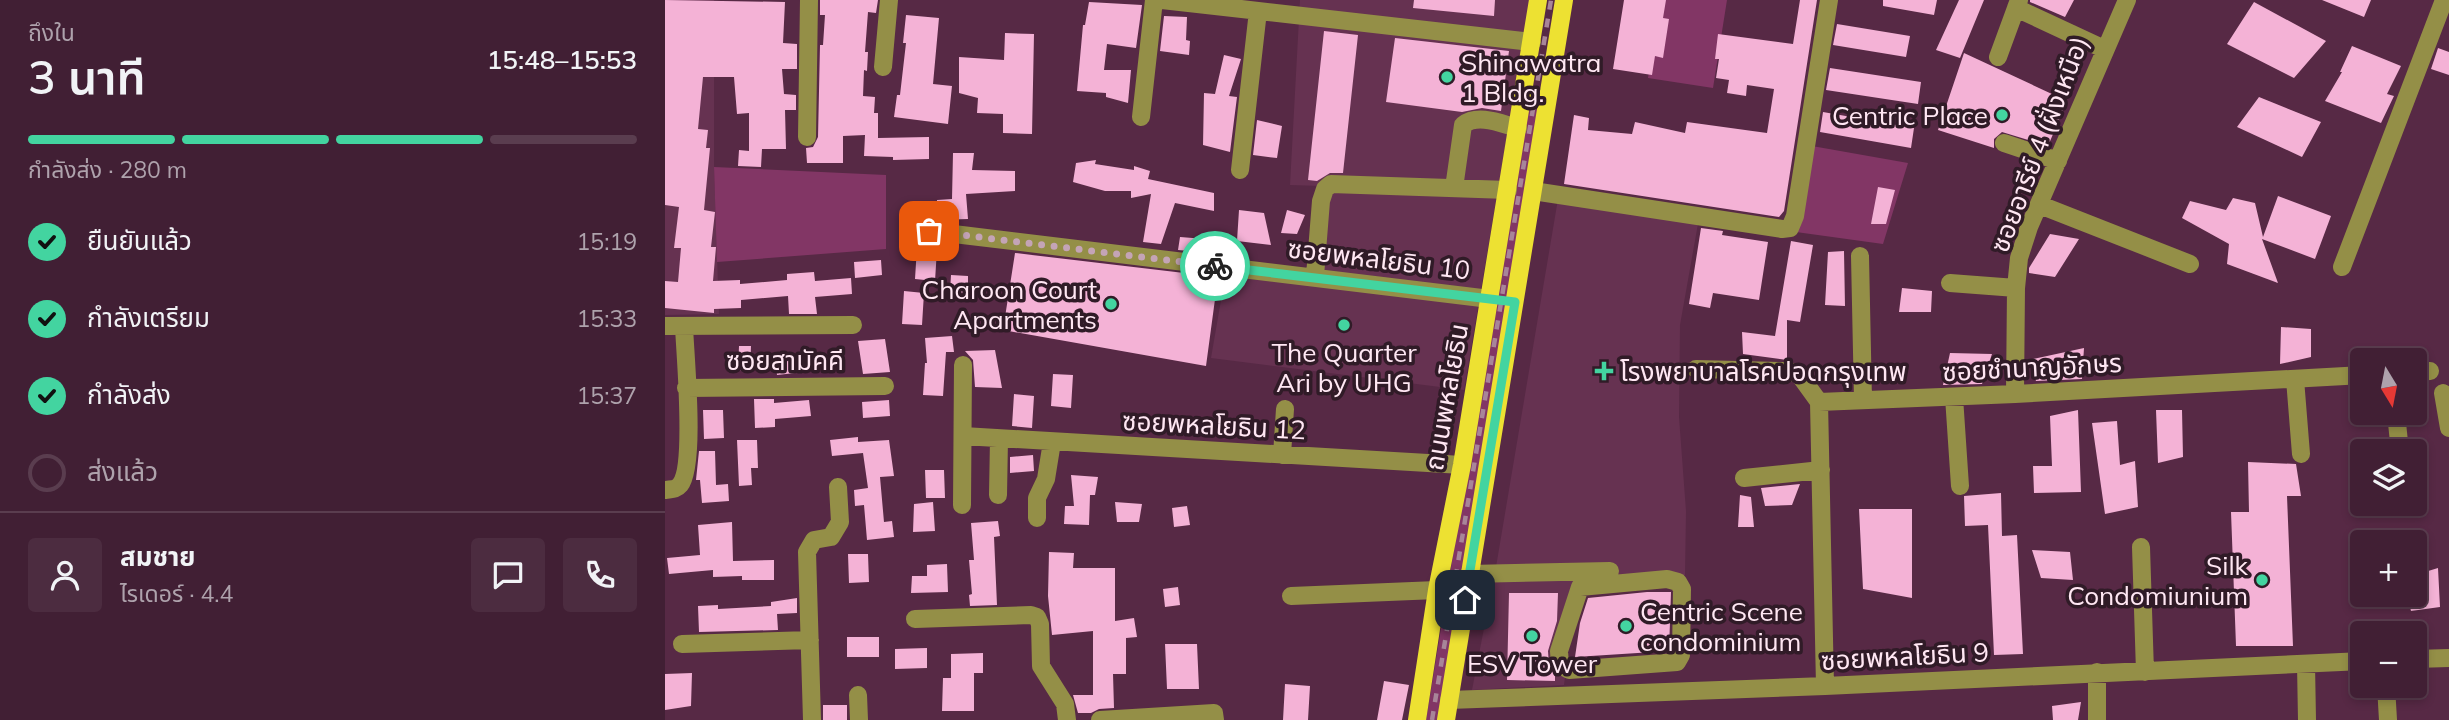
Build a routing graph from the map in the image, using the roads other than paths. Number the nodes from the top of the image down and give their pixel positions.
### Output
1 (809, 0) edge
2 (889, 0) edge
3 (1154, 0) edge
4 (1162, 0) edge
5 (1538, 0) edge
6 (1564, 0) edge
7 (1829, 0) edge
8 (2127, 0) edge
9 (2444, 0) edge
10 (1207, 2) edge
11 (2017, 4) edge
12 (1258, 10) junction
13 (1532, 42) junction
14 (1556, 46) junction
15 (2104, 50) junction
16 (1999, 57) dead end
17 (883, 67) dead end
18 (1524, 94) junction
19 (1549, 98) junction
20 (1141, 117) dead end
21 (1518, 128) junction
22 (807, 137) dead end
23 (2004, 143) dead end
24 (2059, 161) junction
25 (1240, 170) dead end
26 (1454, 188) junction
27 (1508, 190) junction
28 (1533, 191) junction
29 (2040, 205) junction
30 (929, 231) dead end
31 (1860, 256) dead end
32 (2190, 264) dead end
33 (2342, 267) dead end
34 (1315, 276) junction
35 (1950, 283) dead end
36 (2016, 288) junction
37 (1490, 299) junction
38 (1515, 302) junction
39 (853, 325) dead end
40 (665, 326) edge
41 (684, 326) junction
42 (963, 365) dead end
43 (1696, 369) dead end
44 (2350, 376) edge
45 (2295, 379) junction
46 (885, 386) dead end
47 (686, 388) junction
48 (2443, 393) dead end
49 (2015, 394) junction
50 (1954, 397) junction
51 (1863, 400) junction
52 (1819, 402) junction
53 (1285, 409) dead end
54 (2449, 428) edge
55 (963, 436) junction
56 (999, 439) junction
57 (1052, 442) junction
58 (2301, 454) dead end
59 (1282, 455) junction
60 (1462, 465) junction
61 (1821, 470) junction
62 (1744, 478) dead end
63 (1960, 485) dead end
64 (838, 487) dead end
65 (665, 490) edge
66 (998, 495) dead end
67 (962, 505) dead end
68 (1037, 518) dead end
69 (2141, 547) dead end
70 (1610, 570) dead end
71 (1469, 575) junction
72 (1437, 590) junction
73 (1291, 596) dead end
74 (915, 619) dead end
75 (810, 640) junction
76 (683, 644) dead end
77 (2449, 658) edge
78 (2427, 659) edge
79 (2350, 662) edge
80 (2305, 664) junction
81 (1592, 670) junction
82 (2097, 672) junction
83 (2145, 672) junction
84 (1825, 686) junction
85 (858, 695) dead end
86 (1588, 696) junction
87 (2387, 698) edge
88 (1449, 700) junction
89 (812, 720) edge
90 (859, 720) edge
91 (1067, 720) edge
92 (1100, 720) edge
93 (1215, 720) edge
94 (1417, 720) edge
95 (1446, 720) edge
96 (2097, 720) edge
97 (2307, 720) edge
98 (2388, 720) edge

1 - 22 street
2 - 17 street
3 - 20 street
4 - 10 street
5 - 13 main road, ถนนพหลโยธิน
6 - 14 main road, ถนนพหลโยธิน
7 - 28 street
8 - 15 street, ซอยอารีย์ 4 (ฝั่งเหนือ)
9 - 33 street
10 - 12 street
11 - 15 street
11 - 16 street
12 - 13 street
12 - 25 street
13 - 14 main road
13 - 18 main road, ถนนพหลโยธิน
14 - 19 main road, ถนนพหลโยธิน
15 - 24 street, ซอยอารีย์ 4 (ฝั่งเหนือ)
18 - 19 main road
18 - 21 main road, ถนนพหลโยธิน
19 - 28 main road, ถนนพหลโยธิน
21 - 26 street
21 - 27 main road, ถนนพหลโยธิน
23 - 24 street
24 - 29 street, ซอยอารีย์ 4 (ฝั่งเหนือ)
26 - 27 street
26 - 34 street
27 - 37 main road, ถนนพหลโยธิน
28 - 38 main road, ถนนพหลโยธิน
29 - 32 street
29 - 36 street, ซอยอารีย์ 4 (ฝั่งเหนือ)
30 - 34 street, ซอยพหลโยธิน 10
31 - 51 street
34 - 37 street, ซอยพหลโยธิน 10
35 - 36 street
36 - 49 street, ซอยอารีย์ 4 (ฝั่งเหนือ)
37 - 38 main road
37 - 60 main road, ถนนพหลโยธิน
38 - 71 main road, ถนนพหลโยธิน
39 - 41 street, ซอยสามัคคี
40 - 41 street, ซอยสามัคคี
41 - 47 street
42 - 55 street
43 - 52 street
44 - 45 street, ซอยชำนาญอักษร
45 - 49 street, ซอยชำนาญอักษร
45 - 58 street
46 - 47 street, ซอยสามัคคี
47 - 65 street
48 - 54 street
49 - 50 street, ซอยชำนาญอักษร
50 - 51 street, ซอยชำนาญอักษร
50 - 63 street
51 - 52 street, ซอยชำนาญอักษร
52 - 61 street
53 - 59 street
55 - 56 street, ซอยพหลโยธิน 12
55 - 67 street
56 - 57 street, ซอยพหลโยธิน 12
56 - 66 street
57 - 59 street, ซอยพหลโยธิน 12
57 - 68 street
59 - 60 street, ซอยพหลโยธิน 12
60 - 72 main road, ถนนพหลโยธิน
61 - 62 street
61 - 84 street
64 - 75 street
69 - 83 street
70 - 71 street
71 - 88 main road, ถนนพหลโยธิน
72 - 73 street
72 - 94 main road, ถนนพหลโยธิน
74 - 91 street
75 - 76 street
75 - 89 street
77 - 78 street
79 - 80 street, ซอยพหลโยธิน 9
80 - 83 street, ซอยพหลโยธิน 9
80 - 97 street
81 - 81 street
81 - 86 street
82 - 83 street, ซอยพหลโยธิน 9
82 - 84 street, ซอยพหลโยธิน 9
82 - 96 street
84 - 86 street, ซอยพหลโยธิน 9
85 - 90 street
86 - 88 street, ซอยพหลโยธิน 9
87 - 98 street
88 - 95 main road, ถนนพหลโยธิน
92 - 93 street

